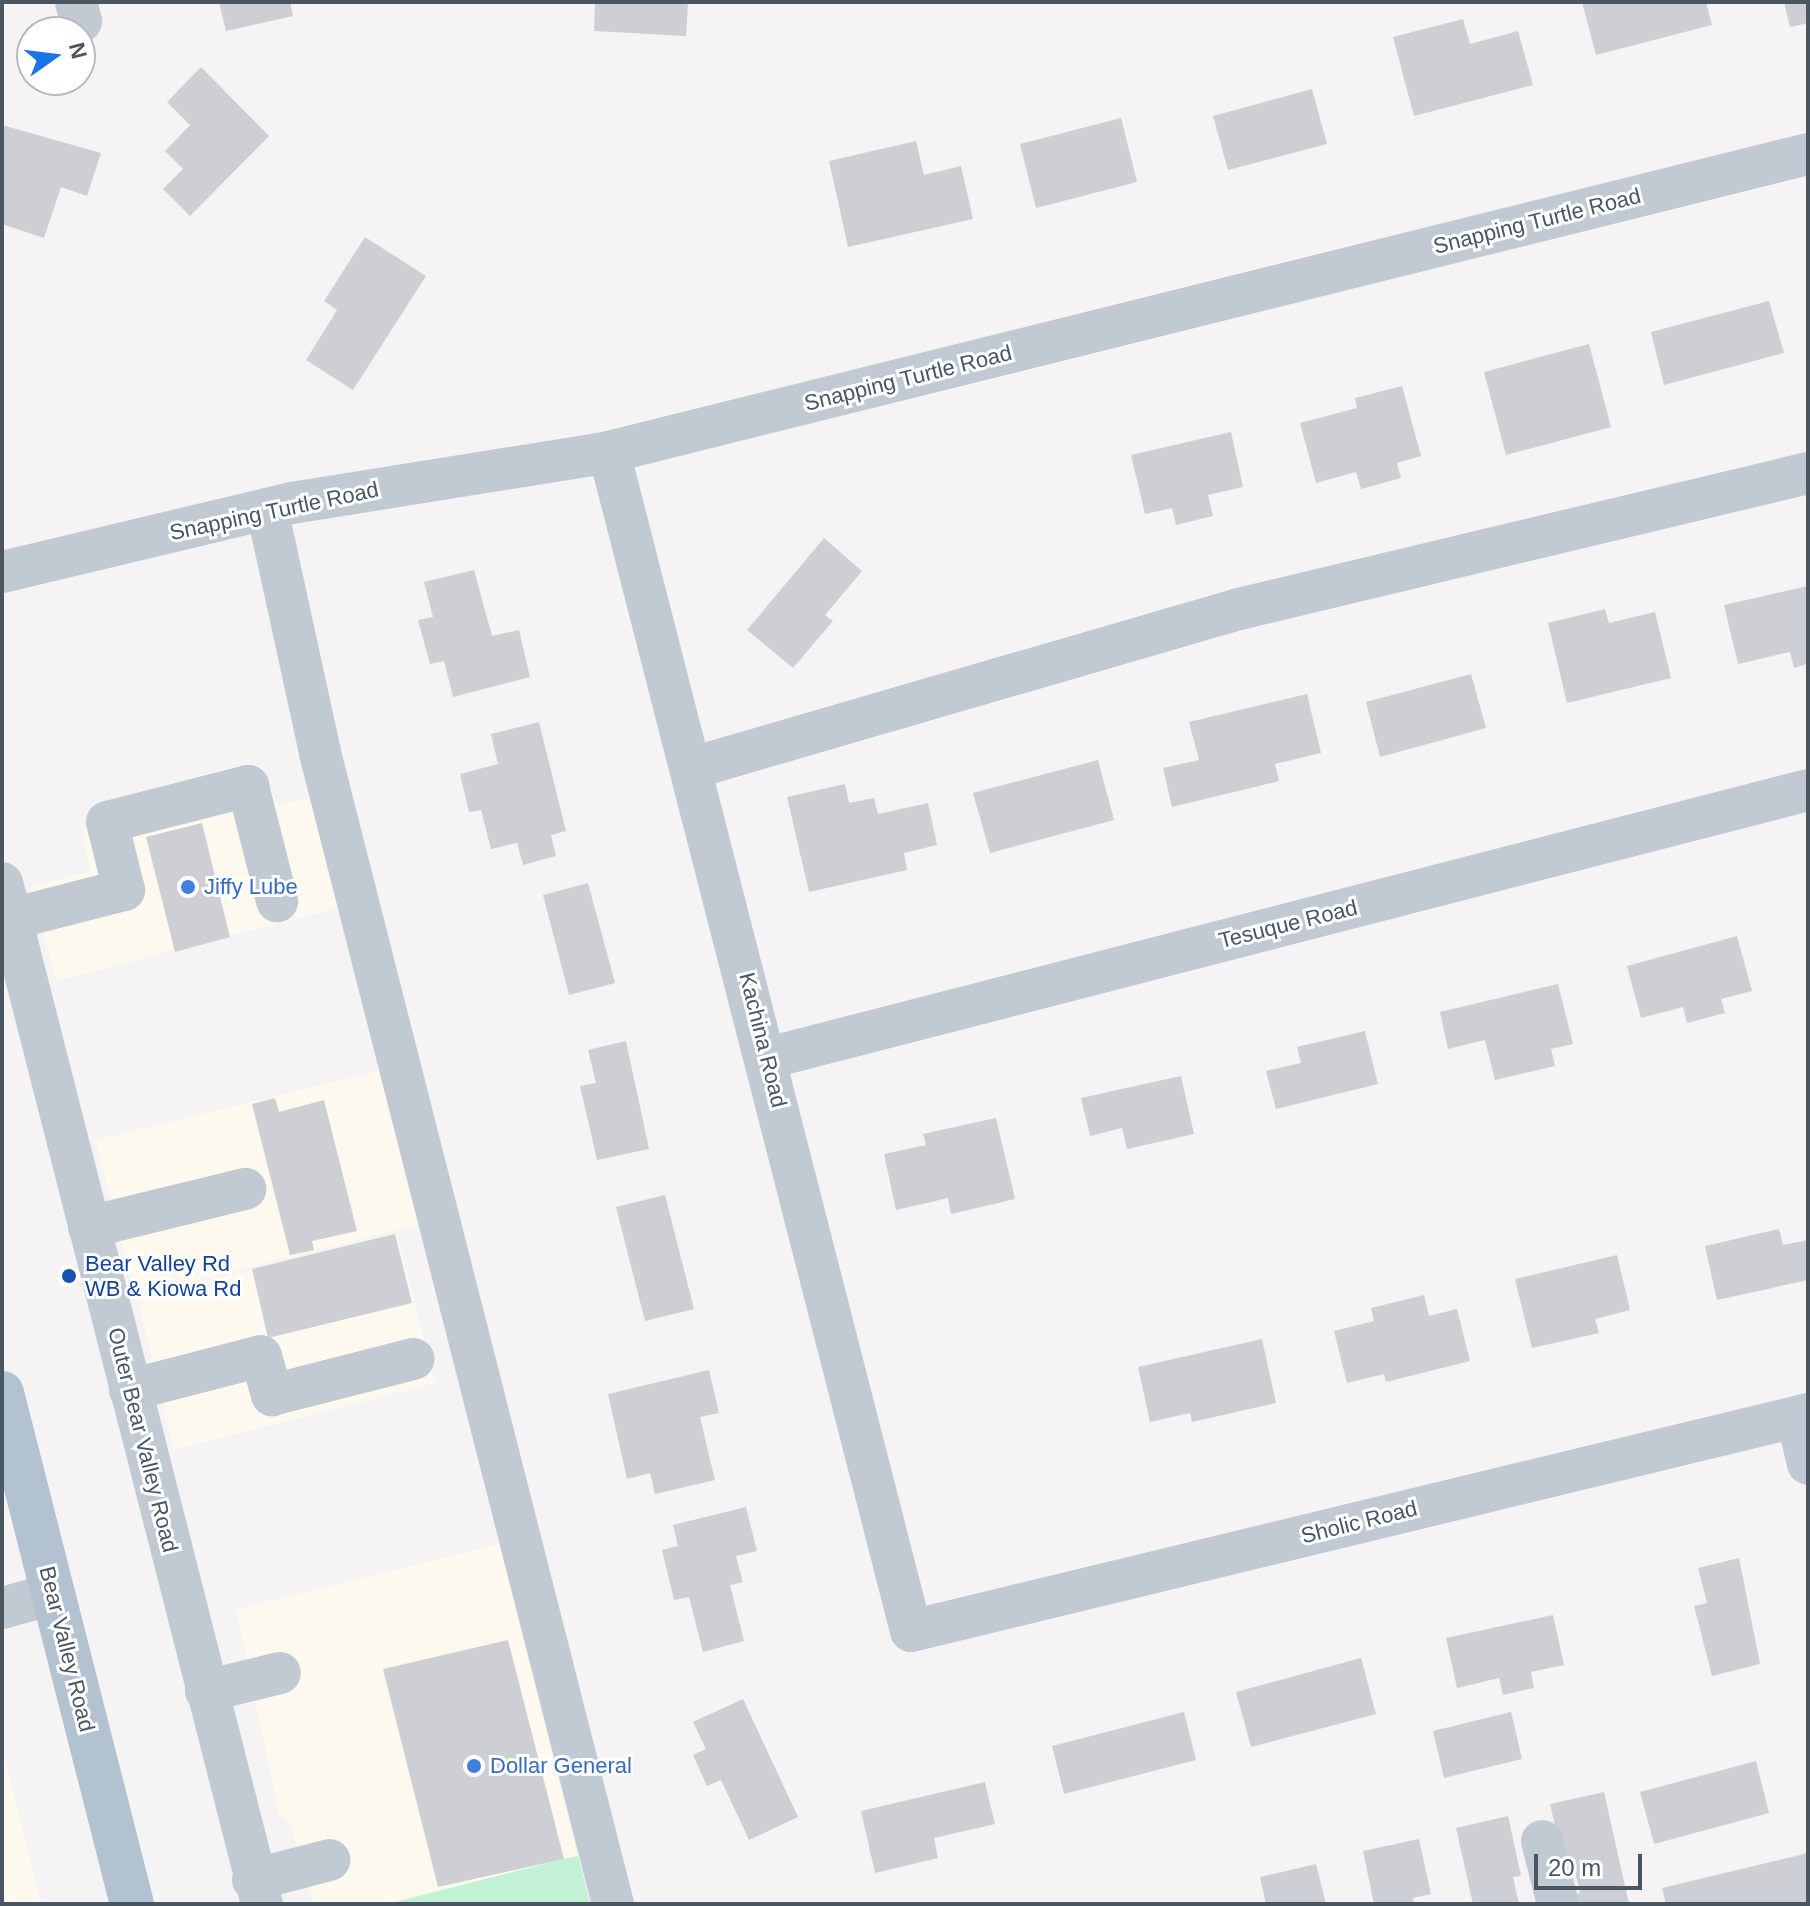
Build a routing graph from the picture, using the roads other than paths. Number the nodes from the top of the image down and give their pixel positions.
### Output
1 (1808, 154) edge
2 (609, 452) junction
3 (1808, 473) edge
4 (267, 509) junction
5 (2, 572) edge
6 (692, 768) junction
7 (1808, 790) edge
8 (7, 901) edge
9 (277, 901) dead end
10 (768, 1058) junction
11 (245, 1189) dead end
12 (89, 1227) junction
13 (413, 1359) dead end
14 (130, 1390) junction
15 (2, 1393) edge
16 (1802, 1415) edge
17 (1808, 1464) edge
18 (53, 1594) junction
19 (2, 1608) edge
20 (911, 1631) joint
21 (280, 1673) dead end
22 (206, 1691) junction
23 (1542, 1841) dead end
24 (329, 1860) dead end
25 (258, 1892) edge
26 (132, 1904) edge
27 (613, 1904) edge
28 (1558, 1904) edge

1 - 2 street, Snapping Turtle Road
2 - 4 street, Snapping Turtle Road
2 - 6 street, Kachina Road
3 - 6 street
4 - 5 street, Snapping Turtle Road
4 - 27 street
6 - 10 street, Kachina Road
7 - 10 street, Tesuque Road
8 - 9 street
8 - 12 street, Outer Bear Valley Road
10 - 20 street, Kachina Road
11 - 12 street
12 - 14 street, Outer Bear Valley Road
13 - 14 street
14 - 22 street, Outer Bear Valley Road
15 - 18 main road, Bear Valley Road
16 - 17 street
16 - 20 street, Sholic Road
18 - 19 street
18 - 26 main road, Bear Valley Road
21 - 22 street
22 - 25 street, Outer Bear Valley Road
23 - 28 street
24 - 25 street

